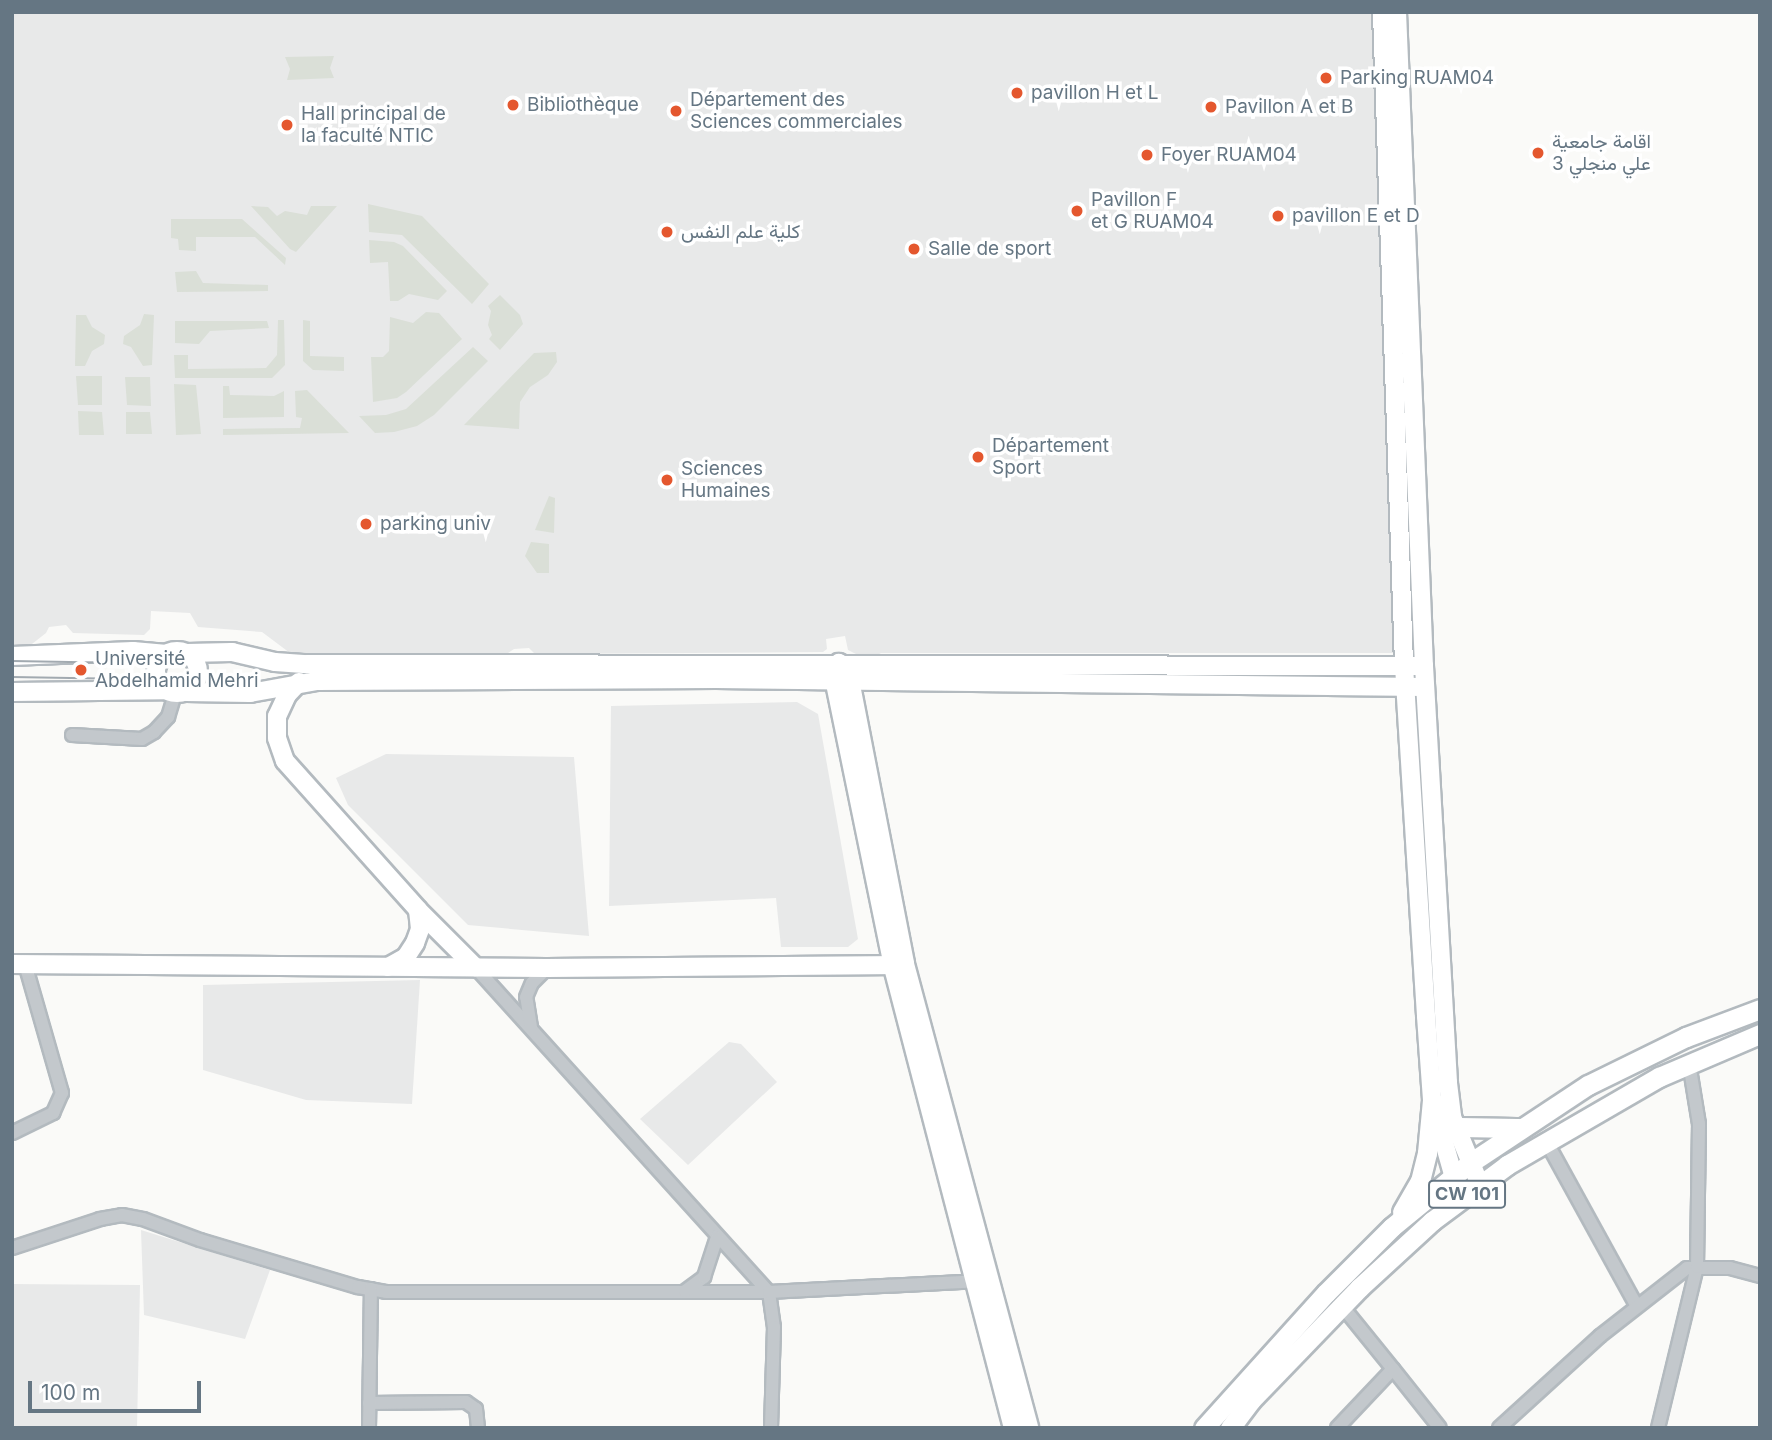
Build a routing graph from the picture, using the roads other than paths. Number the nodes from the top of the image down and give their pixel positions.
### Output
1 (1382, 12) edge
2 (1397, 12) edge
3 (187, 653) junction
4 (167, 654) junction
5 (12, 656) edge
6 (275, 662) junction
7 (1404, 666) junction
8 (1424, 666) junction
9 (841, 674) junction
10 (299, 682) junction
11 (280, 686) junction
12 (1405, 686) junction
13 (1425, 687) junction
14 (260, 691) junction
15 (12, 692) edge
16 (175, 692) junction
17 (278, 714) junction
18 (72, 736) dead end
19 (1427, 890) junction
20 (418, 910) junction
21 (19, 964) edge
22 (899, 965) junction
23 (388, 967) junction
24 (475, 967) junction
25 (547, 968) junction
26 (1760, 1009) edge
27 (532, 1031) junction
28 (1760, 1034) edge
29 (1689, 1063) junction
30 (1432, 1100) junction
31 (1448, 1122) junction
32 (1521, 1128) junction
33 (12, 1133) edge
34 (1546, 1141) junction
35 (1470, 1163) junction
36 (1453, 1176) junction
37 (1480, 1185) junction
38 (1460, 1199) junction
39 (1392, 1227) junction
40 (718, 1237) junction
41 (12, 1248) edge
42 (1697, 1267) junction
43 (1760, 1276) edge
44 (981, 1281) junction
45 (371, 1289) junction
46 (685, 1292) junction
47 (769, 1292) junction
48 (1342, 1306) junction
49 (1636, 1306) junction
50 (1393, 1369) junction
51 (369, 1403) junction
52 (1432, 1425) edge
53 (369, 1428) edge
54 (478, 1428) edge
55 (771, 1428) edge
56 (1013, 1428) edge
57 (1029, 1428) edge
58 (1204, 1428) edge
59 (1230, 1428) edge
60 (1338, 1428) edge
61 (1499, 1428) edge
62 (1658, 1428) edge

1 - 7 main road
2 - 8 main road
3 - 4 main road
3 - 6 main road
3 - 16 main road
4 - 5 main road
4 - 16 main road
6 - 9 main road
6 - 11 main road
7 - 8 main road
7 - 9 main road
7 - 12 main road
8 - 13 main road
9 - 10 main road
9 - 12 main road
9 - 22 main road
10 - 11 main road
10 - 17 main road
11 - 14 main road
11 - 17 main road
12 - 13 main road
12 - 19 main road
13 - 19 main road
14 - 16 main road
14 - 17 main road
15 - 16 main road
16 - 18 street
17 - 20 main road
19 - 30 main road
19 - 31 main road
20 - 23 main road
20 - 24 main road
21 - 23 main road
21 - 33 street
22 - 25 main road
22 - 44 main road
23 - 24 main road
24 - 25 main road
24 - 27 street
25 - 27 street
26 - 32 main road, CW 101
27 - 40 street
28 - 29 main road, CW 101
29 - 34 main road, CW 101
29 - 42 street
30 - 31 main road
30 - 39 main road
31 - 32 main road
31 - 35 main road
31 - 36 main road
32 - 35 main road, CW 101
34 - 37 main road, CW 101
34 - 49 street
35 - 36 main road, CW 101
35 - 37 main road
36 - 38 main road
36 - 39 main road, CW 101
37 - 38 main road, CW 101
38 - 48 main road, CW 101
39 - 58 main road, CW 101
40 - 46 street
40 - 47 street
41 - 45 street
42 - 43 street
42 - 49 street
42 - 62 street
44 - 47 street
44 - 56 main road
44 - 57 main road
45 - 46 street
45 - 51 street
46 - 47 street
47 - 55 street
48 - 50 street
48 - 59 main road, CW 101
49 - 61 street
50 - 52 street
50 - 60 street
51 - 53 street
51 - 54 street

